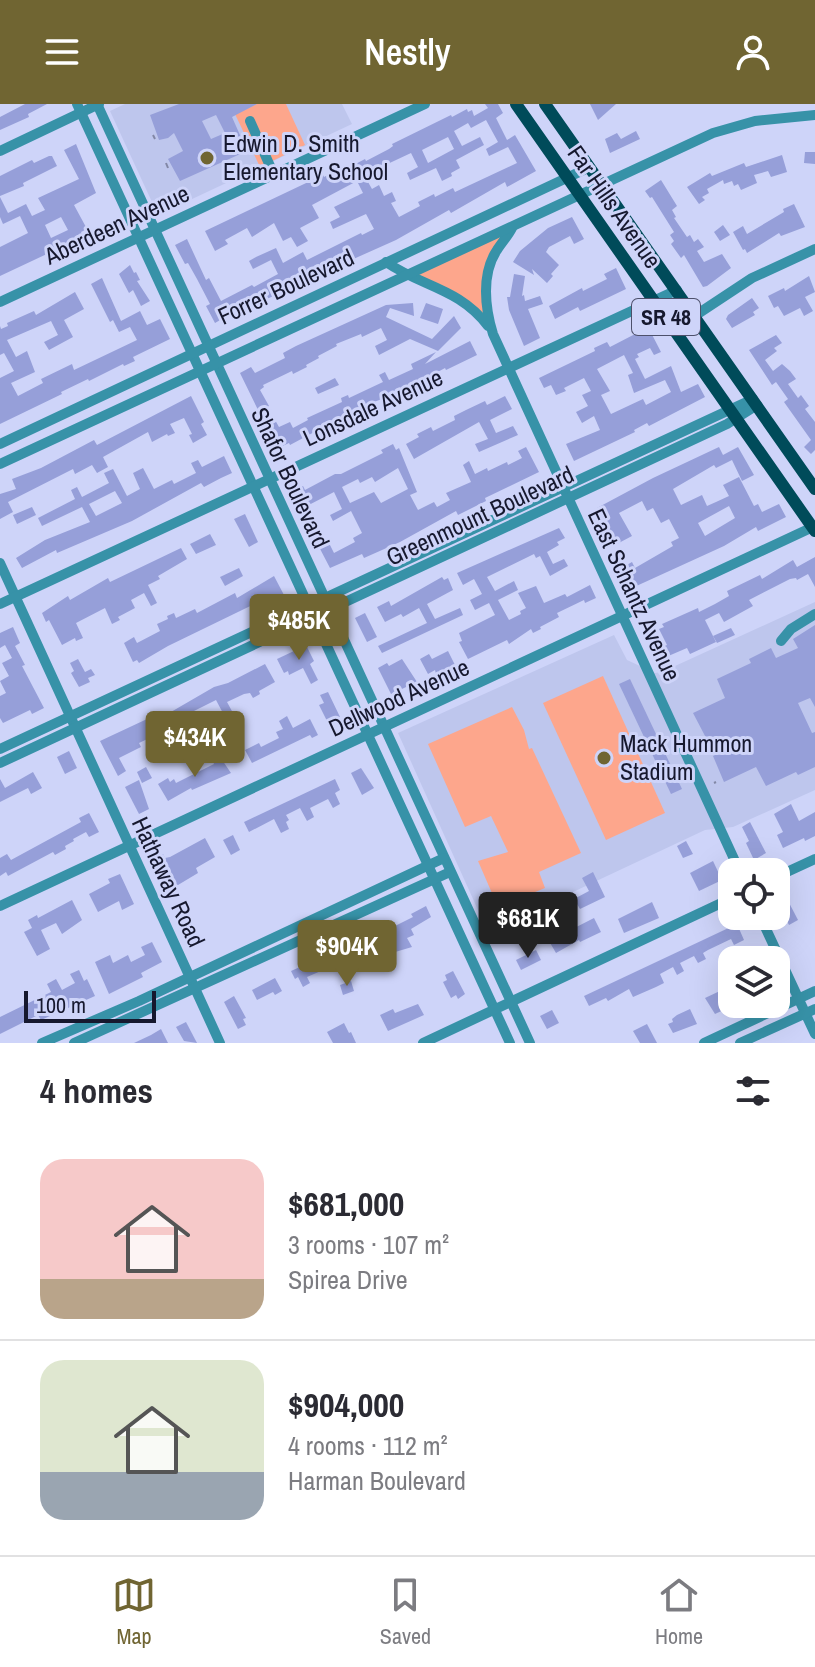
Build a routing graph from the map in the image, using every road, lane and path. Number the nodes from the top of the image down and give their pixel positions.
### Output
1 (97, 104) edge
2 (425, 104) edge
3 (516, 104) edge
4 (545, 104) edge
5 (79, 108) edge
6 (815, 115) edge
7 (250, 121) dead end
8 (153, 135) dead end
9 (155, 139) dead end
10 (0, 151) edge
11 (166, 163) dead end
12 (590, 167) junction
13 (168, 168) dead end
14 (274, 175) junction
15 (568, 178) junction
16 (601, 184) junction
17 (578, 194) junction
18 (479, 219) junction
19 (156, 229) junction
20 (140, 237) junction
21 (502, 237) junction
22 (815, 249) edge
23 (386, 262) junction
24 (407, 276) junction
25 (677, 290) junction
26 (653, 300) junction
27 (0, 302) edge
28 (696, 315) junction
29 (493, 334) junction
30 (208, 346) junction
31 (193, 353) junction
32 (216, 364) junction
33 (508, 367) junction
34 (200, 371) junction
35 (755, 402) junction
36 (735, 414) junction
37 (0, 444) edge
38 (0, 464) edge
39 (269, 478) junction
40 (253, 486) junction
41 (815, 489) edge
42 (564, 492) junction
43 (814, 528) edge
44 (0, 563) edge
45 (15, 597) junction
46 (323, 598) junction
47 (0, 604) edge
48 (309, 604) junction
49 (328, 609) junction
50 (815, 614) edge
51 (622, 615) junction
52 (314, 616) junction
53 (781, 641) dead end
54 (70, 717) junction
55 (75, 728) junction
56 (383, 728) junction
57 (368, 735) junction
58 (0, 749) edge
59 (0, 763) edge
60 (129, 846) junction
61 (444, 858) junction
62 (734, 858) edge
63 (815, 859) edge
64 (429, 865) junction
65 (790, 871) edge
66 (450, 872) junction
67 (435, 878) junction
68 (718, 905) edge
69 (0, 906) edge
70 (308, 922) junction
71 (767, 930) edge
72 (314, 935) junction
73 (190, 977) junction
74 (195, 989) junction
75 (815, 991) edge
76 (799, 999) junction
77 (511, 1002) junction
78 (495, 1010) junction
79 (810, 1011) edge
80 (815, 1034) edge
81 (72, 1039) edge
82 (42, 1043) edge
83 (220, 1043) edge
84 (423, 1043) edge
85 (510, 1043) edge
86 (530, 1043) edge
87 (704, 1043) edge
88 (740, 1043) edge

1 - 5 street
1 - 19 street, Shafor Boulevard
2 - 14 street, Aberdeen Avenue
3 - 15 main road, Far Hills Avenue / SR 48
4 - 12 main road, Far Hills Avenue / SR 48
5 - 10 street
5 - 20 street, Shafor Boulevard
6 - 16 street
7 - 14 street
8 - 9 path
11 - 13 path
12 - 15 street, Forrer Boulevard
12 - 16 main road, Far Hills Avenue / SR 48
14 - 19 street, Aberdeen Avenue
15 - 17 main road, Far Hills Avenue / SR 48
15 - 18 street, Forrer Boulevard
16 - 17 street
16 - 25 main road, Far Hills Avenue / SR 48
17 - 21 street, East Schantz Avenue
17 - 26 main road, Far Hills Avenue / SR 48
18 - 21 street
18 - 23 street, Forrer Boulevard
19 - 20 street, Aberdeen Avenue
19 - 30 street, Shafor Boulevard
20 - 27 street, Aberdeen Avenue
20 - 31 street, Shafor Boulevard
21 - 24 street, Forrer Boulevard
21 - 29 street, East Schantz Avenue
22 - 28 street
23 - 24 street, East Schantz Avenue
23 - 30 street, Forrer Boulevard
24 - 29 street, East Schantz Avenue
24 - 32 street, Forrer Boulevard
25 - 26 street, Lonsdale Avenue
25 - 28 main road, Far Hills Avenue / SR 48
26 - 33 street, Lonsdale Avenue
26 - 36 main road, Far Hills Avenue / SR 48
28 - 35 main road, Far Hills Avenue / SR 48
29 - 33 street, East Schantz Avenue
30 - 31 street, Forrer Boulevard
30 - 32 street, Shafor Boulevard
31 - 34 street, Shafor Boulevard
31 - 37 street, Forrer Boulevard
32 - 34 street, Forrer Boulevard
32 - 39 street, Shafor Boulevard
33 - 39 street, Lonsdale Avenue
33 - 42 street, East Schantz Avenue
34 - 38 street, Forrer Boulevard
34 - 40 street, Shafor Boulevard
35 - 36 street, Greenmount Boulevard
35 - 41 main road, Far Hills Avenue / SR 48
36 - 42 street, Greenmount Boulevard
36 - 43 main road, Far Hills Avenue / SR 48
39 - 40 street, Lonsdale Avenue
39 - 46 street, Shafor Boulevard
40 - 45 street, Lonsdale Avenue
40 - 48 street, Shafor Boulevard
42 - 46 street, Greenmount Boulevard
42 - 49 street, Greenmount Boulevard
42 - 51 street, East Schantz Avenue
43 - 51 street, Dellwood Avenue
44 - 45 street, Hathaway Road
45 - 47 street, Lonsdale Avenue
45 - 54 street, Hathaway Road
46 - 48 street, Greenmount Boulevard
46 - 49 street, Shafor Boulevard
48 - 52 street, Shafor Boulevard
48 - 54 street, Greenmount Boulevard
49 - 52 street, Greenmount Boulevard
49 - 56 street, Shafor Boulevard
50 - 53 street
51 - 56 street, Dellwood Avenue
51 - 62 street, East Schantz Avenue
52 - 55 street, Greenmount Boulevard
52 - 57 street, Shafor Boulevard
54 - 55 street, Hathaway Road
54 - 58 street, Greenmount Boulevard
55 - 59 street, Greenmount Boulevard
55 - 60 street, Hathaway Road
56 - 57 street, Dellwood Avenue
56 - 61 street, Shafor Boulevard
57 - 60 street, Dellwood Avenue
57 - 64 street, Shafor Boulevard
60 - 69 street, Dellwood Avenue
60 - 73 street, Hathaway Road
61 - 64 street
61 - 66 street, Shafor Boulevard
63 - 65 street
64 - 67 street, Shafor Boulevard
64 - 70 street
66 - 67 street
66 - 77 street, Shafor Boulevard
67 - 72 street
67 - 78 street, Shafor Boulevard
68 - 77 street
70 - 72 street
70 - 73 street
71 - 76 street
72 - 74 street
73 - 74 street, Hathaway Road
73 - 81 street
74 - 81 street
74 - 83 street, Hathaway Road
75 - 76 street
76 - 79 street
76 - 87 street
77 - 78 street
77 - 86 street, Shafor Boulevard
78 - 84 street
78 - 85 street, Shafor Boulevard
79 - 80 street
79 - 88 street
81 - 82 street

